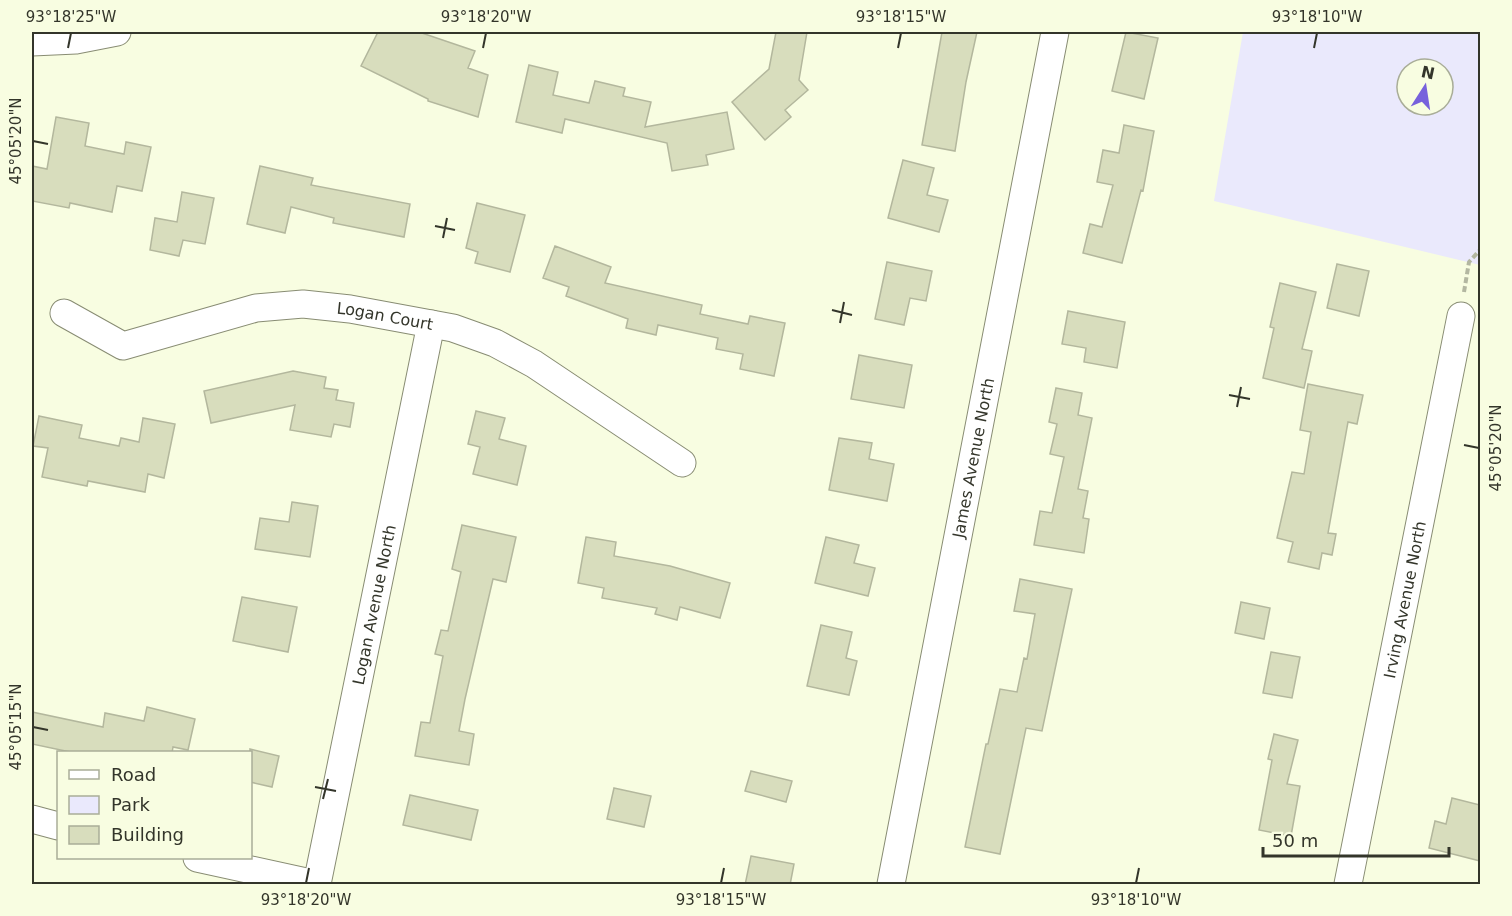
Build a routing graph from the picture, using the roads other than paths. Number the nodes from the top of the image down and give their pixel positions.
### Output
1 (117, 32) edge
2 (1055, 32) edge
3 (32, 42) edge
4 (64, 313) dead end
5 (1461, 316) road end
6 (431, 324) junction
7 (682, 463) dead end
8 (32, 819) edge
9 (57, 826) edge
10 (201, 859) edge
11 (316, 885) edge
12 (891, 885) edge
13 (1348, 885) edge

1 - 3 street
2 - 12 street, James Avenue North
4 - 6 street, Logan Court
5 - 13 street, Irving Avenue North
6 - 7 street, Logan Court
6 - 11 street, Logan Avenue North
8 - 9 street
10 - 11 street

